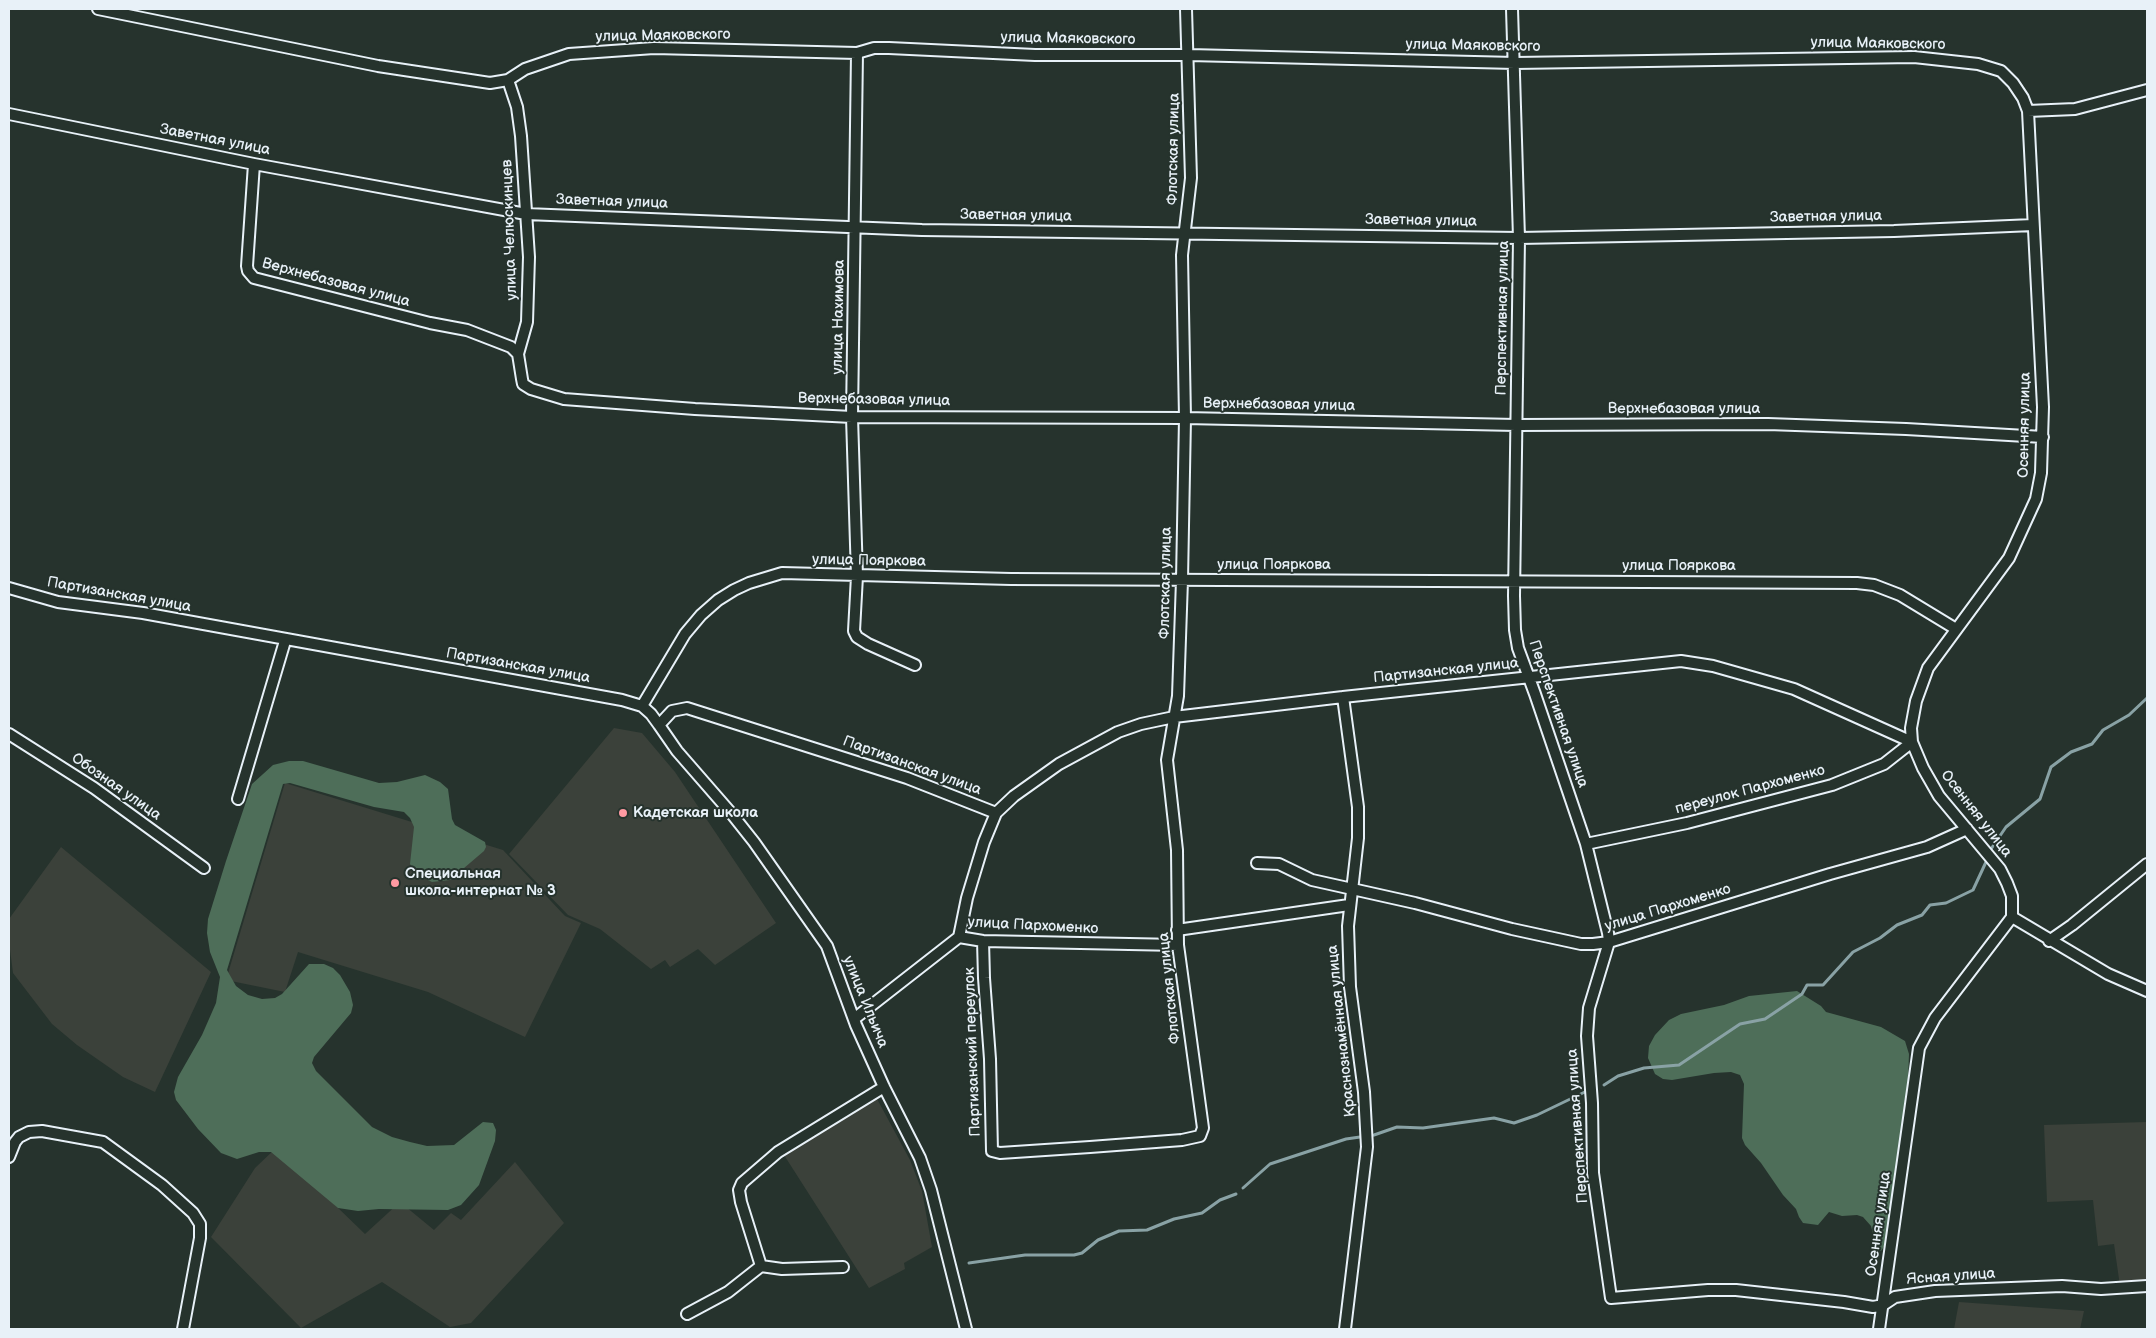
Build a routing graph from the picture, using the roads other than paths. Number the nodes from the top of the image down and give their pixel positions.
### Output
1 (98, 9) edge
2 (1186, 9) edge
3 (1512, 9) edge
4 (857, 53) junction
5 (1189, 55) junction
6 (1515, 63) junction
7 (508, 80) junction
8 (2147, 90) edge
9 (2028, 112) junction
10 (9, 114) edge
11 (254, 164) junction
12 (526, 214) junction
13 (2033, 225) junction
14 (855, 227) junction
15 (1186, 233) junction
16 (1520, 238) junction
17 (518, 354) junction
18 (522, 379) joint
19 (852, 417) junction
20 (1185, 418) junction
21 (1516, 425) junction
22 (2043, 437) junction
23 (857, 576) junction
24 (1182, 580) junction
25 (1514, 580) junction
26 (9, 588) edge
27 (1956, 630) junction
28 (285, 640) junction
29 (915, 665) dead end
30 (1528, 678) junction
31 (1343, 697) junction
32 (642, 706) junction
33 (1174, 717) junction
34 (659, 724) junction
35 (9, 734) edge
36 (1912, 742) junction
37 (238, 799) dead end
38 (996, 813) junction
39 (1967, 829) junction
40 (1586, 844) junction
41 (1257, 863) dead end
42 (2147, 864) edge
43 (204, 868) dead end
44 (1353, 890) junction
45 (1349, 905) junction
46 (2012, 917) junction
47 (1177, 930) junction
48 (959, 937) junction
49 (2049, 940) junction
50 (984, 942) junction
51 (1609, 942) junction
52 (1178, 945) junction
53 (2147, 991) edge
54 (854, 1019) junction
55 (884, 1087) junction
56 (1182, 1140) joint
57 (12, 1141) edge
58 (9, 1157) edge
59 (760, 1266) junction
60 (843, 1267) dead end
61 (2147, 1286) edge
62 (1612, 1298) joint
63 (1883, 1305) junction
64 (688, 1314) dead end
65 (183, 1329) edge
66 (966, 1329) edge
67 (1345, 1329) edge
68 (1879, 1329) edge

1 - 7 street, улица Маяковского
2 - 5 street, Флотская улица
3 - 6 street, Перспективная улица
4 - 5 street, улица Маяковского
4 - 7 street, улица Маяковского
4 - 14 street, улица Нахимова
5 - 6 street, улица Маяковского
5 - 15 street, Флотская улица
6 - 9 street, улица Маяковского
6 - 16 street, Перспективная улица
7 - 12 street, улица Челюскинцев
8 - 9 street
9 - 13 street, Осенняя улица
10 - 11 street, Заветная улица
11 - 12 street, Заветная улица
11 - 17 street, Верхнебазовая улица
12 - 14 street, Заветная улица
12 - 17 street, улица Челюскинцев
13 - 16 street, Заветная улица
13 - 22 street, Осенняя улица
14 - 15 street, Заветная улица
14 - 19 street, улица Нахимова
15 - 16 street, Заветная улица
15 - 20 street, Флотская улица
16 - 21 street, Перспективная улица
17 - 18 street, улица Челюскинцев
18 - 19 street, Верхнебазовая улица
19 - 20 street, Верхнебазовая улица
19 - 23 street, улица Нахимова
20 - 21 street, Верхнебазовая улица
20 - 24 street, Флотская улица
21 - 22 street, Верхнебазовая улица
21 - 25 street, Перспективная улица
22 - 27 street, Осенняя улица
23 - 24 street, улица Пояркова
23 - 29 street, улица Нахимова
23 - 32 street, улица Пояркова
24 - 25 street, улица Пояркова
24 - 33 street, Флотская улица
25 - 27 street, улица Пояркова
25 - 30 street, Перспективная улица
26 - 28 street, Партизанская улица
27 - 36 street, Осенняя улица
28 - 32 street, Партизанская улица
28 - 37 street
30 - 31 street, Партизанская улица
30 - 36 street, Партизанская улица
30 - 40 street, Перспективная улица
31 - 33 street, Партизанская улица
31 - 44 street, Краснознамённая улица
32 - 34 street
33 - 38 street, Партизанская улица
33 - 47 street, Флотская улица
34 - 38 street, Партизанская улица
34 - 54 street, улица Ильича
35 - 43 street, Обозная улица
36 - 39 street, Осенняя улица
36 - 40 street, переулок Пархоменко
38 - 48 street, Партизанская улица
39 - 46 street, Осенняя улица
39 - 51 street, улица Пархоменко
40 - 51 street, Перспективная улица
41 - 44 street, улица Пархоменко
42 - 49 street
44 - 45 street, Краснознамённая улица
44 - 51 street, улица Пархоменко
45 - 47 street
45 - 67 street, Краснознамённая улица
46 - 49 street
46 - 63 street, Осенняя улица
47 - 52 street, Флотская улица
48 - 50 street, улица Пархоменко
48 - 54 street, улица Пархоменко
49 - 53 street
50 - 52 street, улица Пархоменко
50 - 56 street, Партизанский переулок
51 - 62 street, Перспективная улица
52 - 56 street, Флотская улица
54 - 55 street, улица Ильича
55 - 59 street
55 - 66 street, улица Ильича
57 - 58 street
57 - 65 street
59 - 60 street
59 - 64 street
61 - 63 street, Ясная улица
62 - 63 street, Ясная улица
63 - 68 street, Осенняя улица

